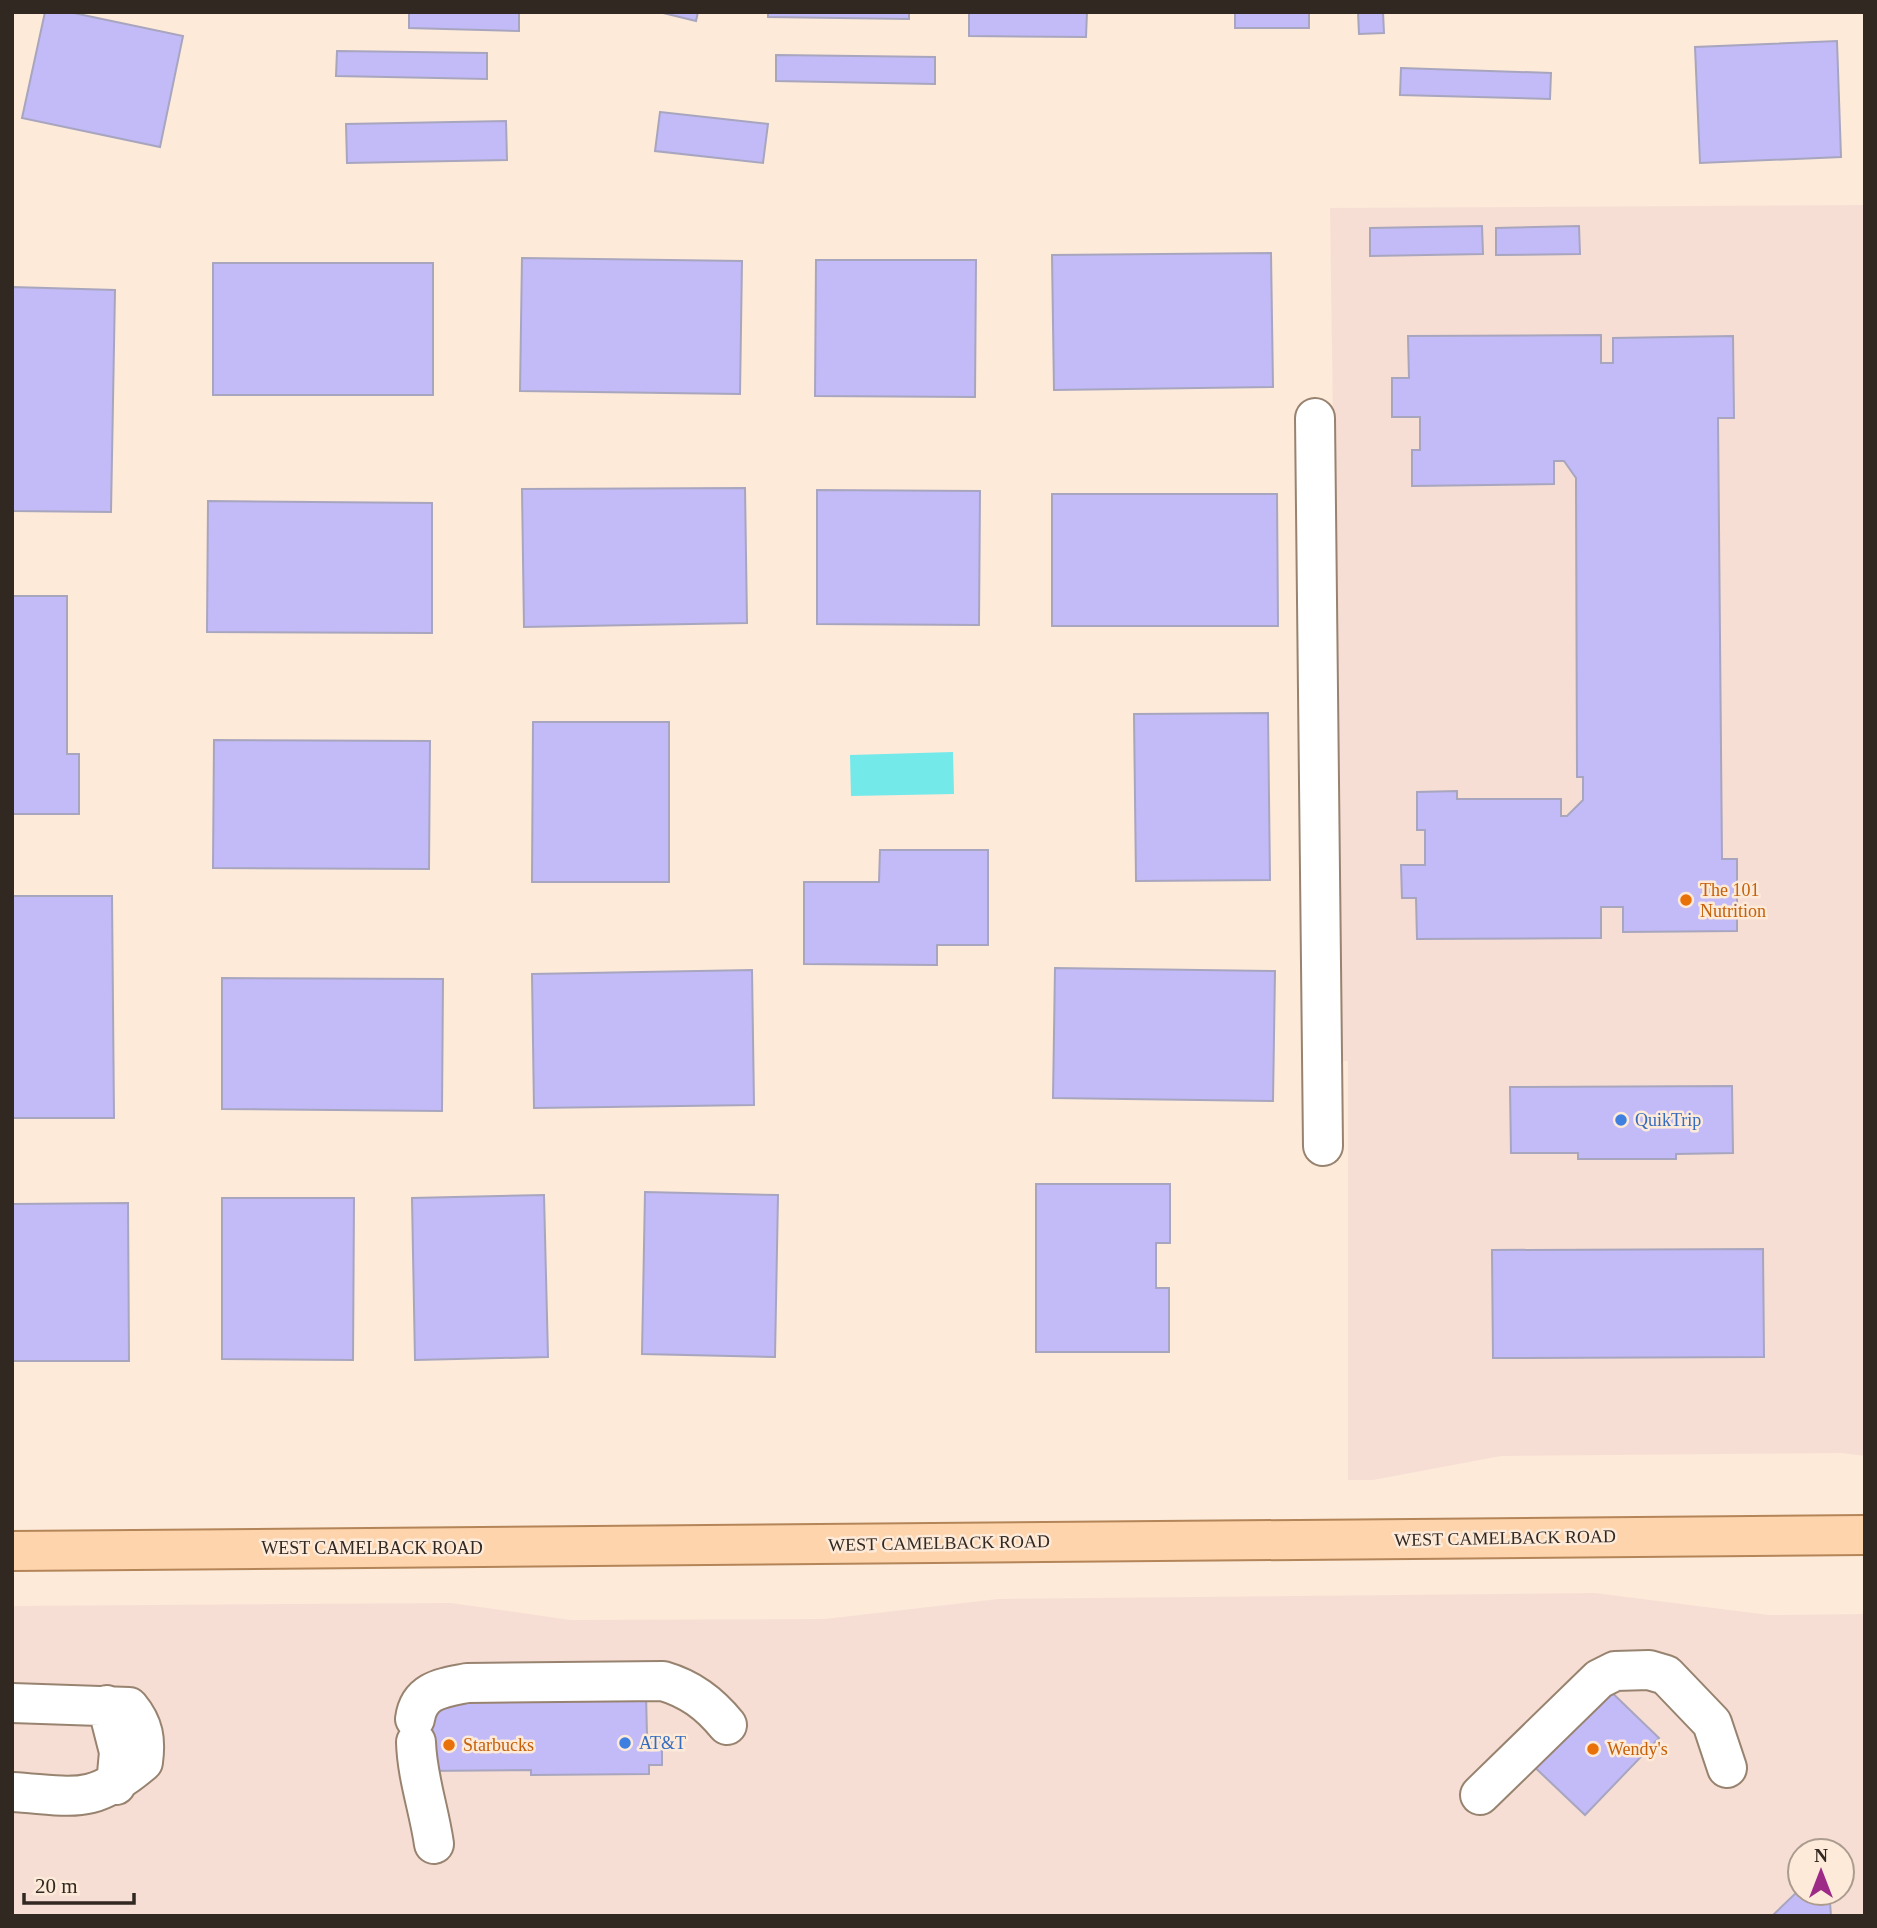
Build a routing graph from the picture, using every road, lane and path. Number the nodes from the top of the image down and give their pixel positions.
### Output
1 (1315, 418) dead end
2 (1323, 1146) dead end
3 (1865, 1535) edge
4 (12, 1551) edge
5 (12, 1703) edge
6 (727, 1725) dead end
7 (1727, 1768) dead end
8 (12, 1792) edge
9 (1480, 1795) dead end
10 (433, 1844) dead end

1 - 2 lane
3 - 4 main road, WEST CAMELBACK ROAD
5 - 8 lane
6 - 10 lane
7 - 9 lane

